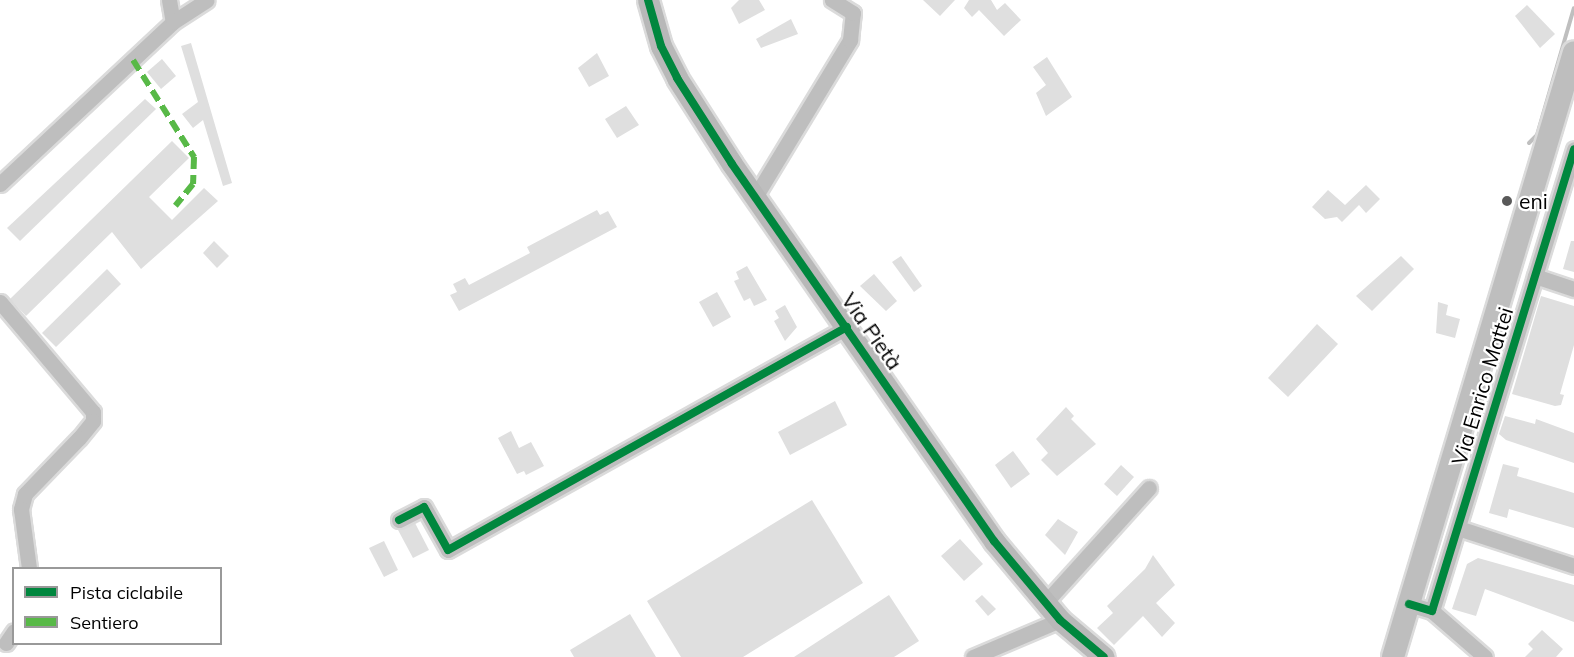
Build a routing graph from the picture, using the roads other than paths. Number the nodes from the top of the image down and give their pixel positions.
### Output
1 (169, 0) edge
2 (207, 0) edge
3 (648, 0) edge
4 (832, 0) edge
5 (173, 22) junction
6 (1574, 52) edge
7 (1574, 149) edge
8 (0, 184) edge
9 (755, 197) junction
10 (1535, 276) junction
11 (1574, 289) edge
12 (0, 302) edge
13 (847, 327) junction
14 (1149, 488) dead end
15 (399, 520) dead end
16 (1458, 528) junction
17 (1574, 566) edge
18 (29, 567) edge
19 (1045, 603) junction
20 (1409, 604) junction
21 (1432, 611) junction
22 (1060, 621) junction
23 (973, 657) edge
24 (1104, 657) edge
25 (1393, 657) edge
26 (1485, 657) edge

1 - 5 street
2 - 5 street
3 - 9 street, Via Pietà
4 - 9 street
5 - 8 street
6 - 20 main road
7 - 10 street, Via Enrico Mattei
9 - 13 street, Via Pietà
10 - 11 street
10 - 16 street, Via Enrico Mattei
12 - 18 street
13 - 15 street
13 - 19 street, Via Pietà
14 - 19 street
16 - 17 street
16 - 21 street, Via Enrico Mattei
19 - 22 street, Via Pietà
20 - 21 street
20 - 25 main road
21 - 26 street
22 - 23 street
22 - 24 street, Via Pietà

